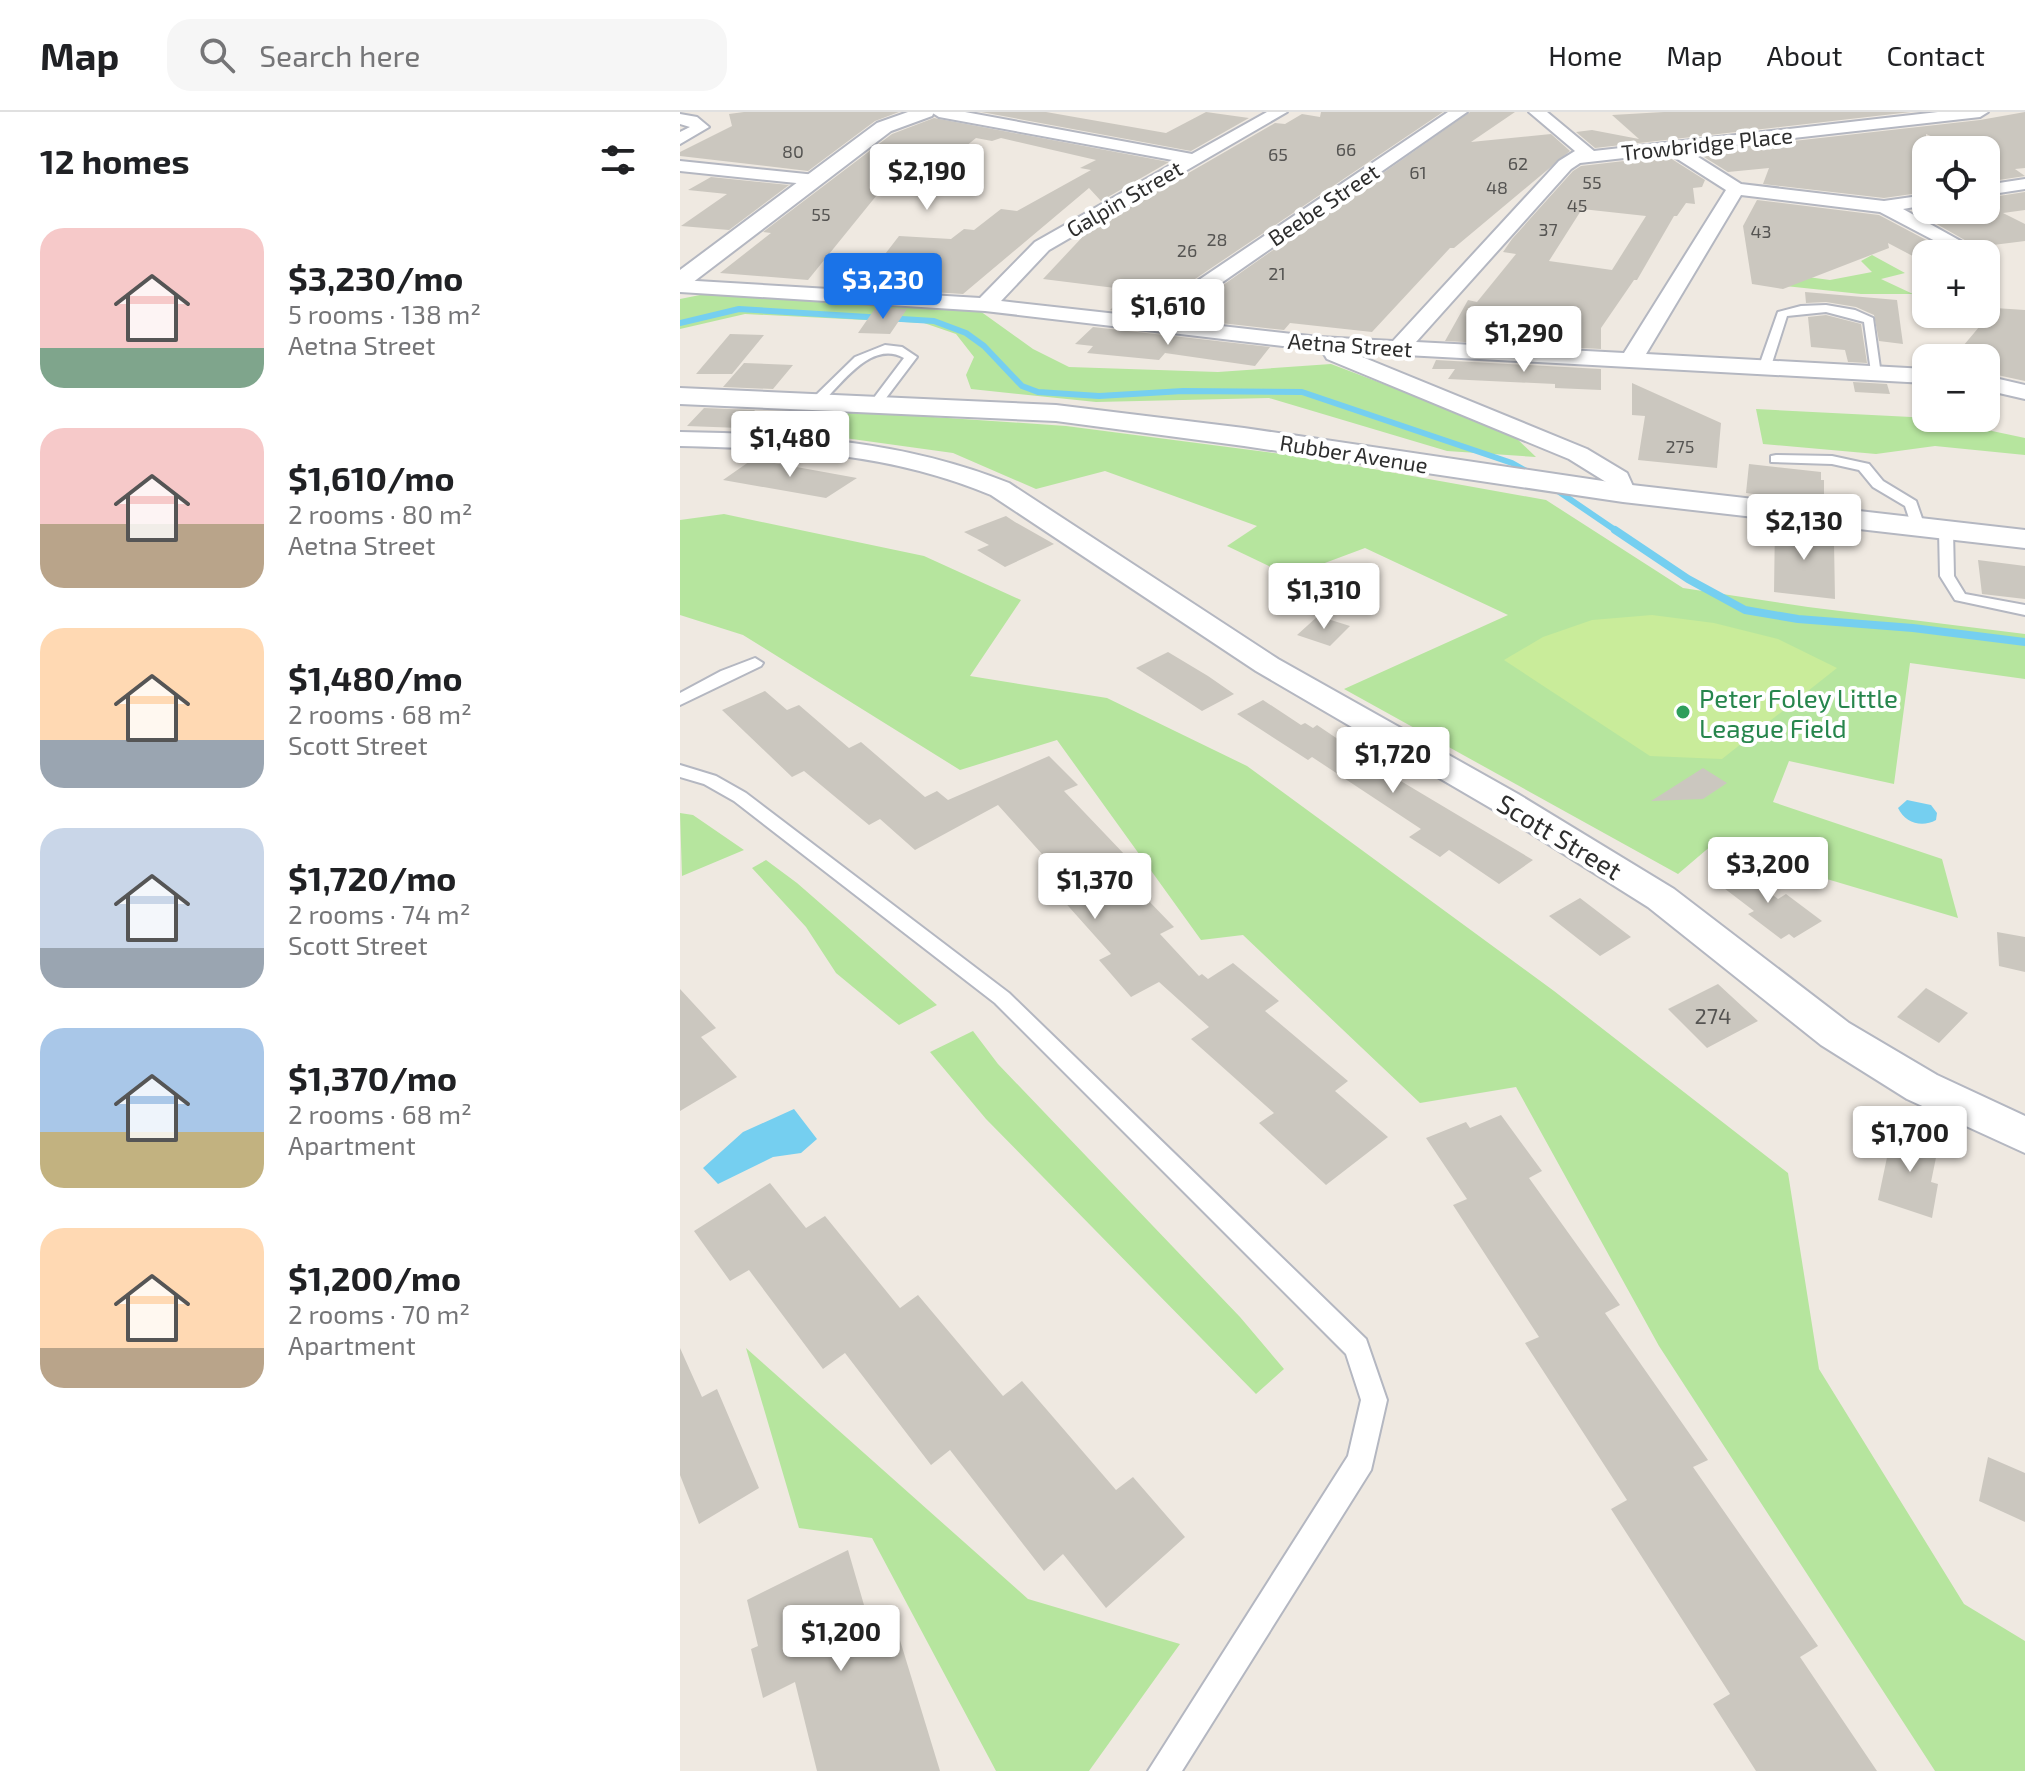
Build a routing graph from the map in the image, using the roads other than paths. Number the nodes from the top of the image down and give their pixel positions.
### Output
1 (925, 112) edge
2 (939, 112) edge
3 (1245, 112) edge
4 (1459, 112) edge
5 (1537, 112) edge
6 (1980, 112) edge
7 (1275, 114) edge
8 (680, 119) edge
9 (680, 139) edge
10 (1672, 148) junction
11 (1577, 158) junction
12 (1193, 159) junction
13 (680, 166) edge
14 (816, 180) junction
15 (2025, 184) edge
16 (2000, 188) edge
17 (1736, 189) junction
18 (1912, 202) edge
19 (1884, 207) junction
20 (1948, 240) edge
21 (680, 284) edge
22 (985, 305) junction
23 (1148, 324) junction
24 (1319, 344) junction
25 (1399, 348) junction
26 (1631, 360) junction
27 (1765, 366) junction
28 (1877, 372) junction
29 (1912, 375) edge
30 (2000, 386) edge
31 (2025, 392) edge
32 (680, 396) edge
33 (818, 400) junction
34 (876, 403) junction
35 (680, 439) edge
36 (1776, 459) dead end
37 (1608, 491) junction
38 (1932, 529) junction
39 (2025, 539) edge
40 (2025, 610) edge
41 (755, 663) dead end
42 (680, 700) edge
43 (680, 771) edge
44 (2025, 1135) edge
45 (1164, 1771) edge

1 - 14 street
2 - 12 street
3 - 7 street
4 - 23 street, Beebe Street
5 - 11 street
6 - 10 street, Trowbridge Place
7 - 12 street, Galpin Street
8 - 9 street
10 - 11 street, Trowbridge Place
10 - 17 street
11 - 25 street
12 - 22 street, Galpin Street
13 - 14 street
14 - 21 street
15 - 16 street
17 - 19 street
17 - 26 street
18 - 19 street
19 - 20 street
21 - 22 street, Aetna Street
22 - 23 street, Aetna Street
23 - 24 street, Aetna Street
24 - 25 street, Aetna Street
24 - 37 street
25 - 26 street, Aetna Street
26 - 27 street, Aetna Street
27 - 28 street, Aetna Street
27 - 28 lane
28 - 29 street, Aetna Street
30 - 31 street
32 - 33 street, Rubber Avenue
33 - 34 street, Rubber Avenue
33 - 34 lane
34 - 37 street, Rubber Avenue
35 - 44 street, Scott Street
36 - 38 lane
37 - 38 street, Rubber Avenue
38 - 39 street, Rubber Avenue
38 - 40 lane
41 - 42 lane
43 - 45 lane

